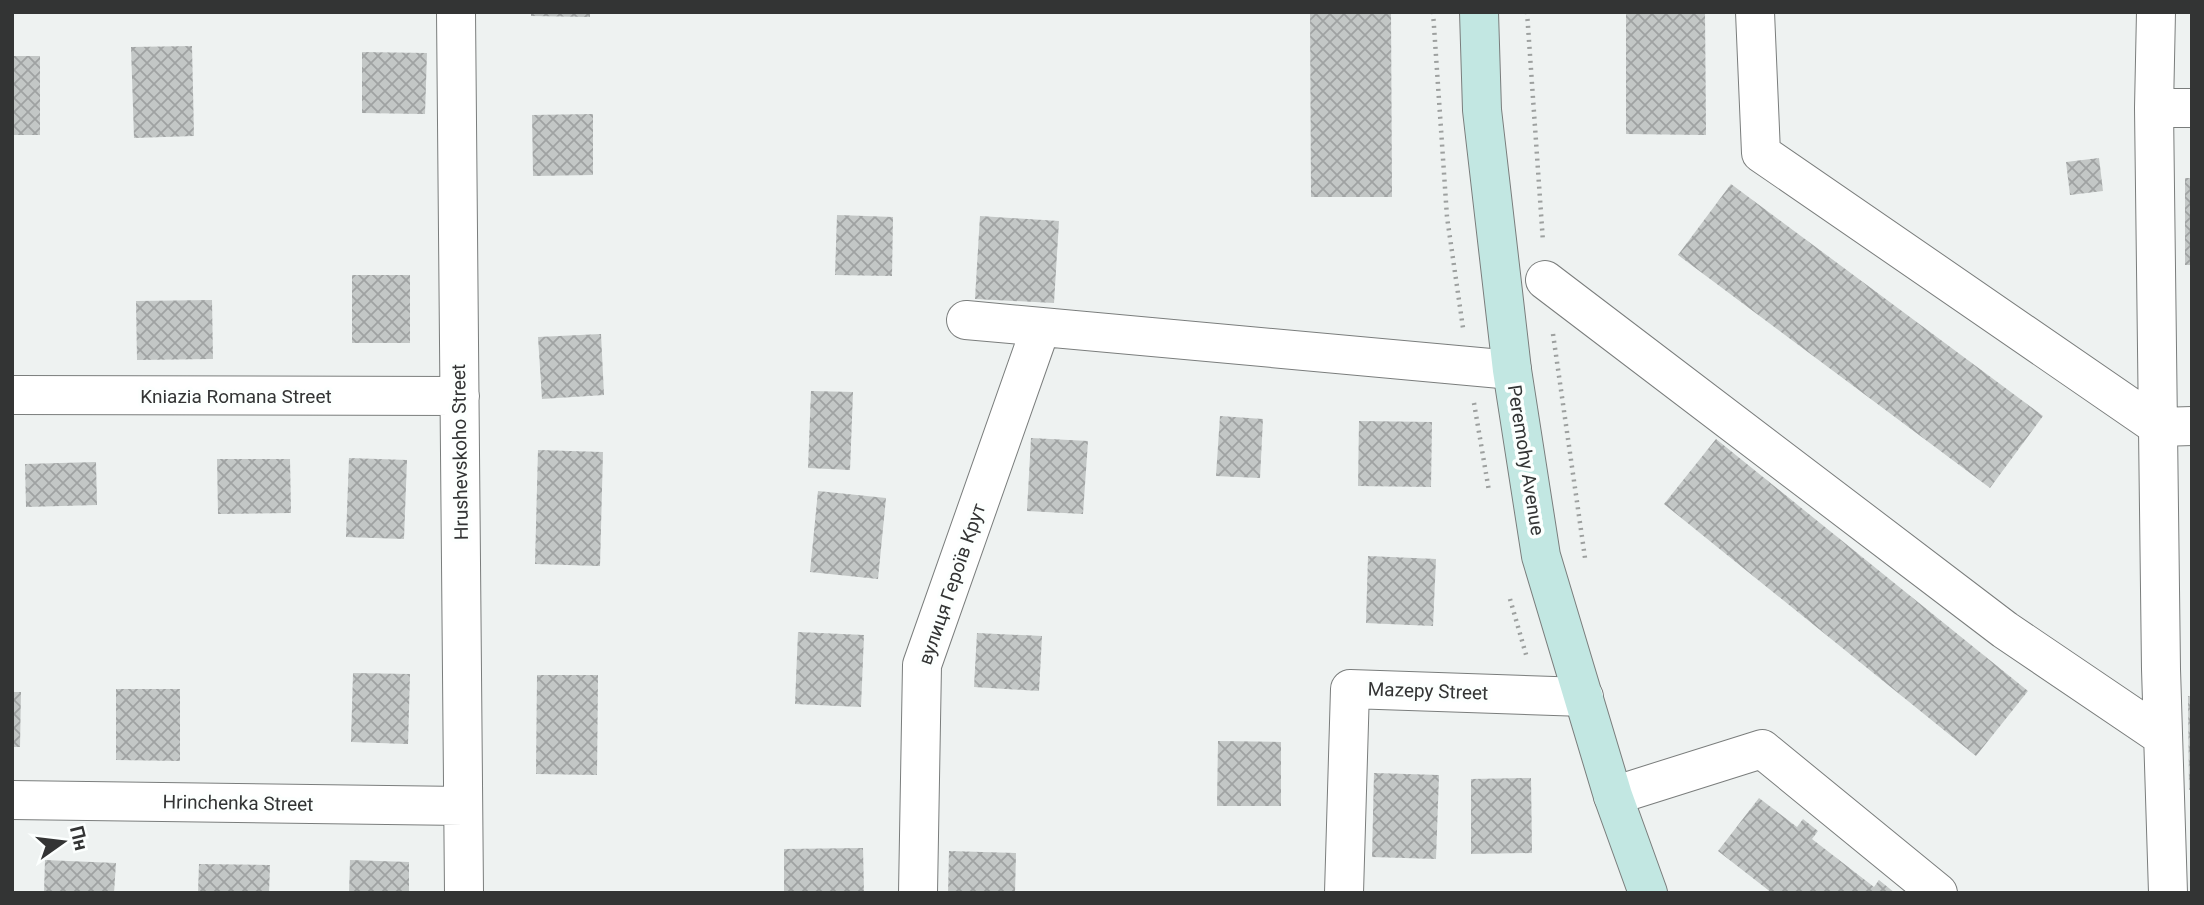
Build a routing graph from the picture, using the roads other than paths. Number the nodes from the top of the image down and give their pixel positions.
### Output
1 (456, 12) edge
2 (1479, 12) edge
3 (1755, 12) edge
4 (2156, 12) edge
5 (2154, 108) junction
6 (2192, 108) edge
7 (1545, 280) road end
8 (966, 320) dead end
9 (1041, 327) junction
10 (1512, 370) junction
11 (12, 395) edge
12 (460, 397) junction
13 (2176, 427) edge
14 (2176, 668) edge
15 (1584, 696) junction
16 (2163, 737) junction
17 (1614, 796) junction
18 (12, 800) edge
19 (463, 806) junction
20 (464, 893) edge
21 (918, 893) edge
22 (1344, 893) edge
23 (1648, 893) edge
24 (1938, 893) edge
25 (2168, 893) edge

1 - 12 street, Hrushevskoho Street
2 - 10 street, Peremohy Avenue
3 - 13 street
4 - 5 street
5 - 6 street
5 - 13 street
7 - 16 street
8 - 9 street
9 - 10 street
9 - 21 street, вулиця Героїв Крут
10 - 15 street, Peremohy Avenue
11 - 12 street, Kniazia Romana Street
12 - 19 street, Hrushevskoho Street
13 - 14 street
14 - 16 street
15 - 17 street, Peremohy Avenue
15 - 22 street, Mazepy Street
16 - 25 street
17 - 23 street, Peremohy Avenue
17 - 24 street
18 - 19 street, Hrinchenka Street
19 - 20 street, Hrushevskoho Street

